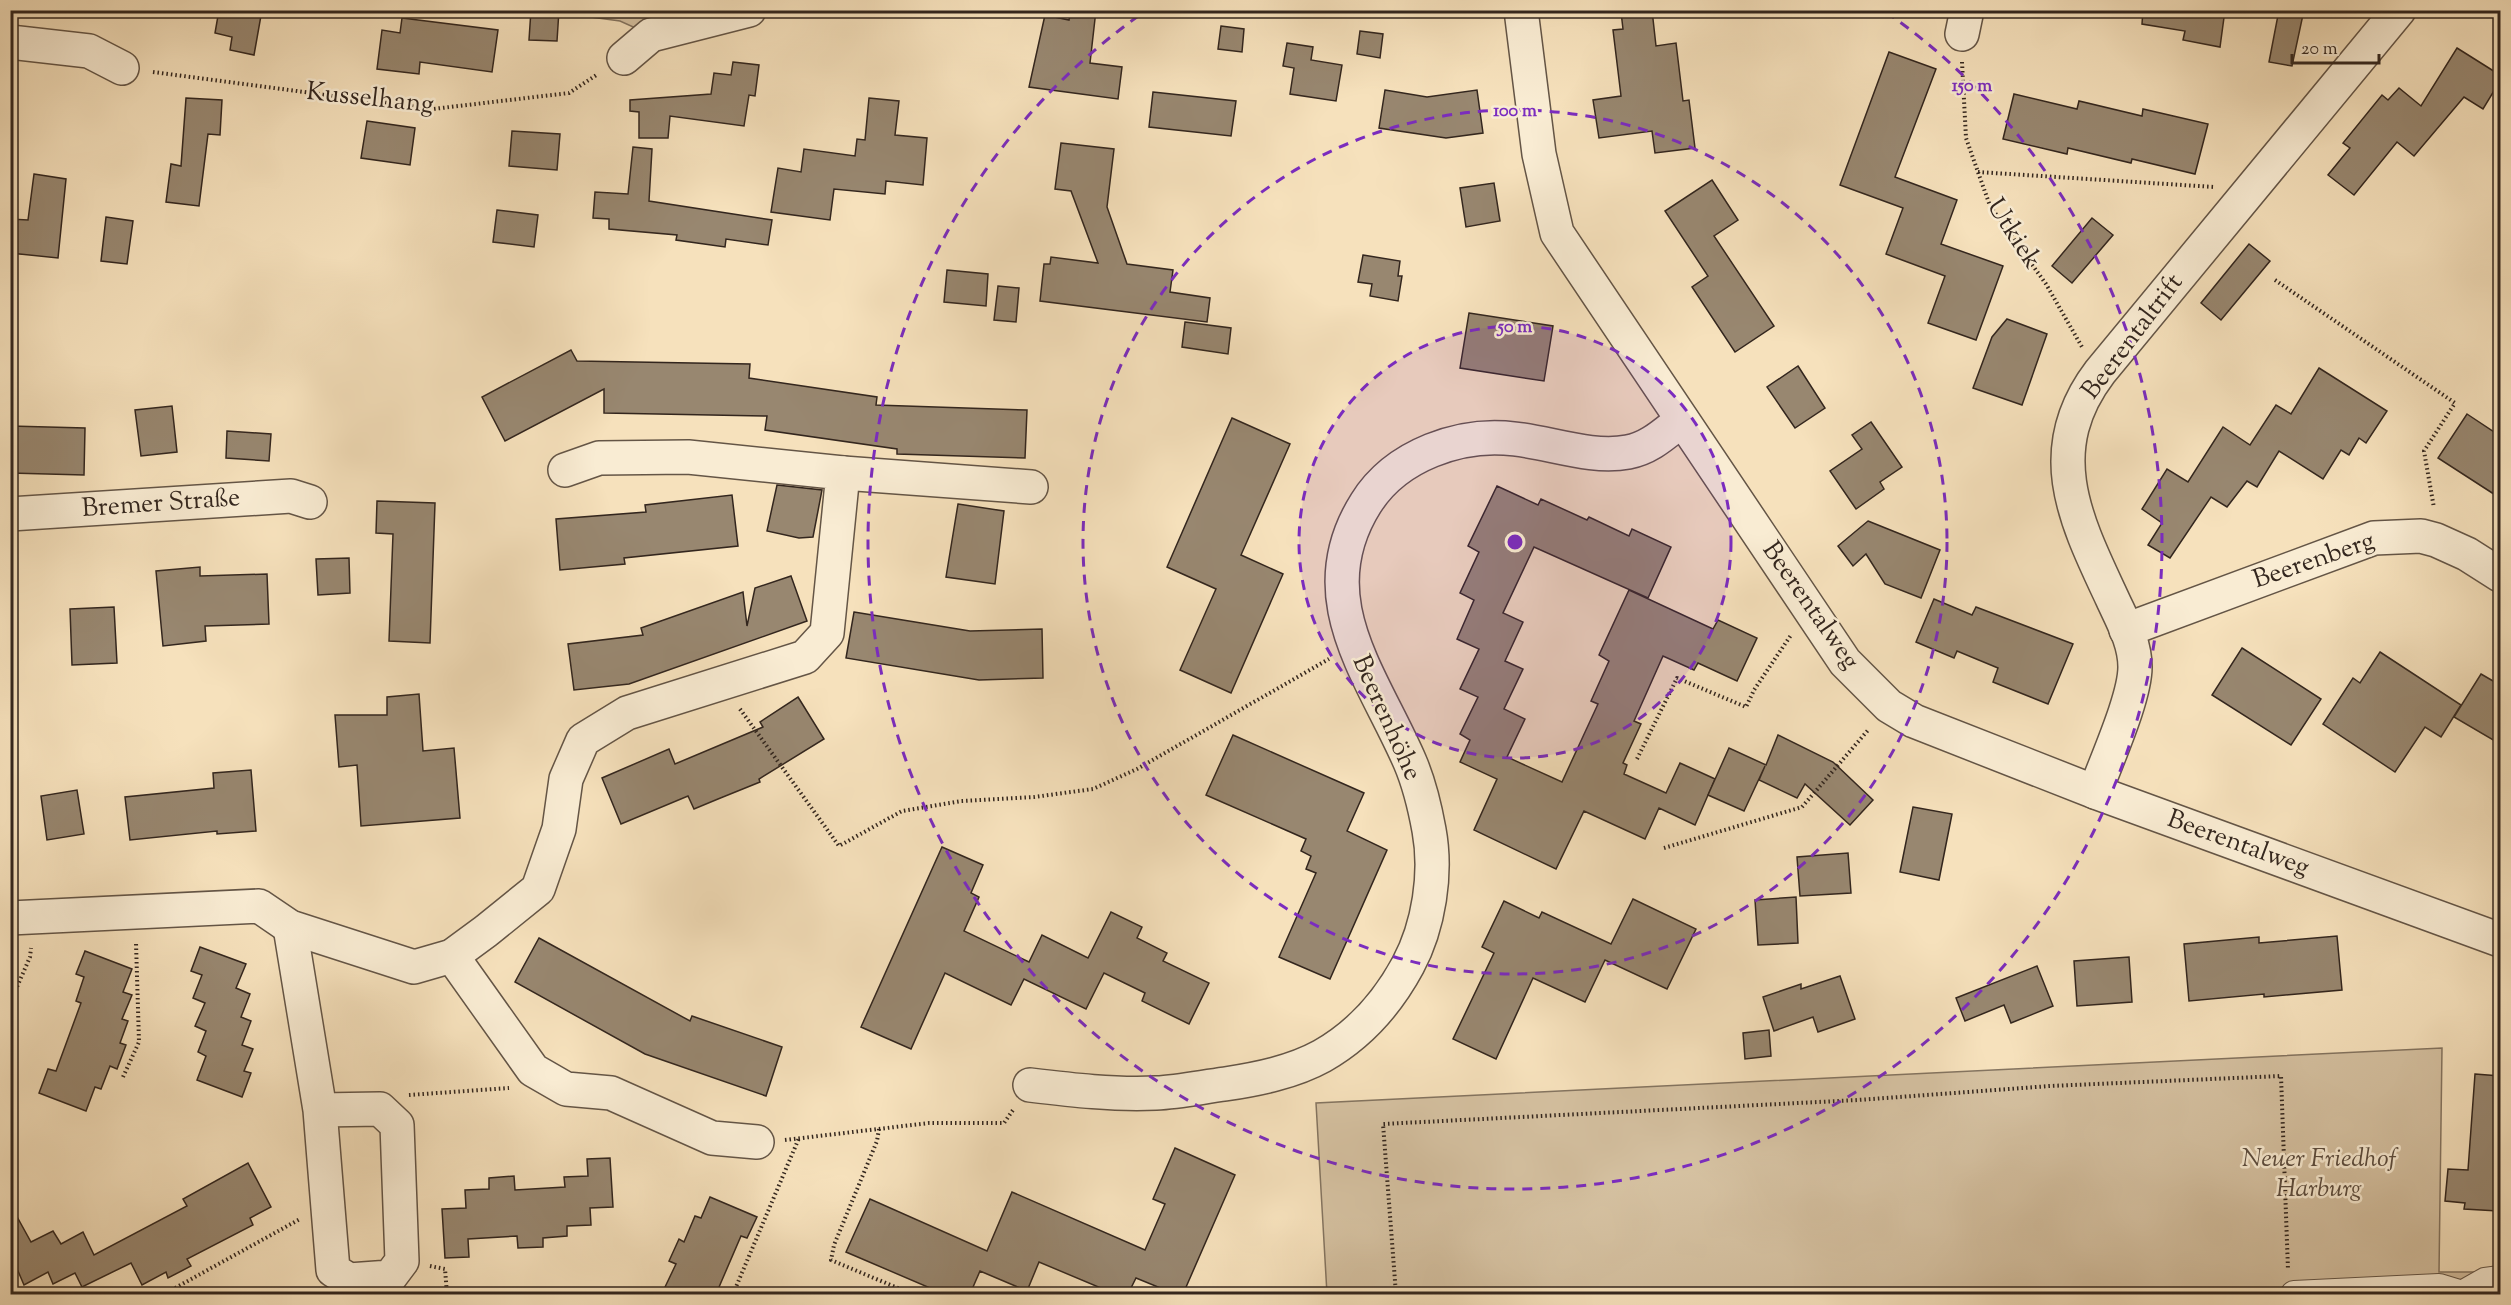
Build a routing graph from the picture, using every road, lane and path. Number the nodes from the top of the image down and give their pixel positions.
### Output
1 (749, 10) edge
2 (1521, 10) edge
3 (2399, 10) edge
4 (1965, 22) edge
5 (10, 42) edge
6 (624, 57) joint
7 (122, 68) joint
8 (1978, 172) junction
9 (2205, 187) dead end
10 (2275, 279) dead end
11 (2100, 372) junction
12 (1682, 420) junction
13 (565, 470) dead end
14 (843, 473) junction
15 (1031, 487) dead end
16 (310, 502) dead end
17 (10, 514) edge
18 (2436, 540) junction
19 (2500, 575) edge
20 (1796, 628) dead end
21 (2126, 630) junction
22 (1353, 645) junction
23 (722, 684) junction
24 (1889, 706) junction
25 (1637, 759) dead end
26 (2095, 792) junction
27 (1664, 848) dead end
28 (136, 912) junction
29 (22, 918) edge
30 (290, 927) junction
31 (2500, 940) edge
32 (452, 956) junction
33 (10, 1003) edge
34 (533, 1070) junction
35 (123, 1077) dead end
36 (1030, 1085) joint
37 (380, 1109) junction
38 (320, 1110) junction
39 (879, 1128) junction
40 (799, 1138) junction
41 (758, 1142) joint
42 (328, 1203) junction
43 (2500, 1279) edge
44 (2291, 1283) edge
45 (10, 1293) edge
46 (733, 1294) edge
47 (912, 1294) edge
48 (992, 1294) edge
49 (1010, 1294) edge
50 (1055, 1294) edge
51 (1060, 1294) edge
52 (1396, 1294) edge
53 (2462, 1294) edge

1 - 6 street
2 - 12 street, Beerentalweg
3 - 11 street, Beerentaltrift
4 - 8 path, Utkiek
5 - 7 street
6 - 7 path, Kusselhang
8 - 9 path
8 - 11 path, Utkiek
10 - 18 path
11 - 21 street, Beerentaltrift
12 - 22 street, Beerenhöhe
12 - 24 street, Beerentalweg
13 - 14 street
14 - 15 street
14 - 23 street
16 - 17 street, Bremer Straße
18 - 19 street, Beerenberg
18 - 21 street, Beerenberg
20 - 25 path
21 - 26 street, Beerentaltrift
22 - 23 path
22 - 36 street, Beerenhöhe
23 - 32 street
24 - 26 street, Beerentalweg
24 - 27 path
26 - 31 street, Beerentalweg
28 - 29 street
28 - 30 street
28 - 35 path
29 - 33 path
30 - 32 street
30 - 38 street
32 - 34 street
34 - 37 path
34 - 41 street
36 - 39 path
37 - 38 street
37 - 42 street
38 - 42 street
39 - 40 path
39 - 47 path
40 - 41 path
40 - 46 path
42 - 45 path
43 - 53 street
44 - 52 path
44 - 53 street
48 - 49 path
50 - 51 path

